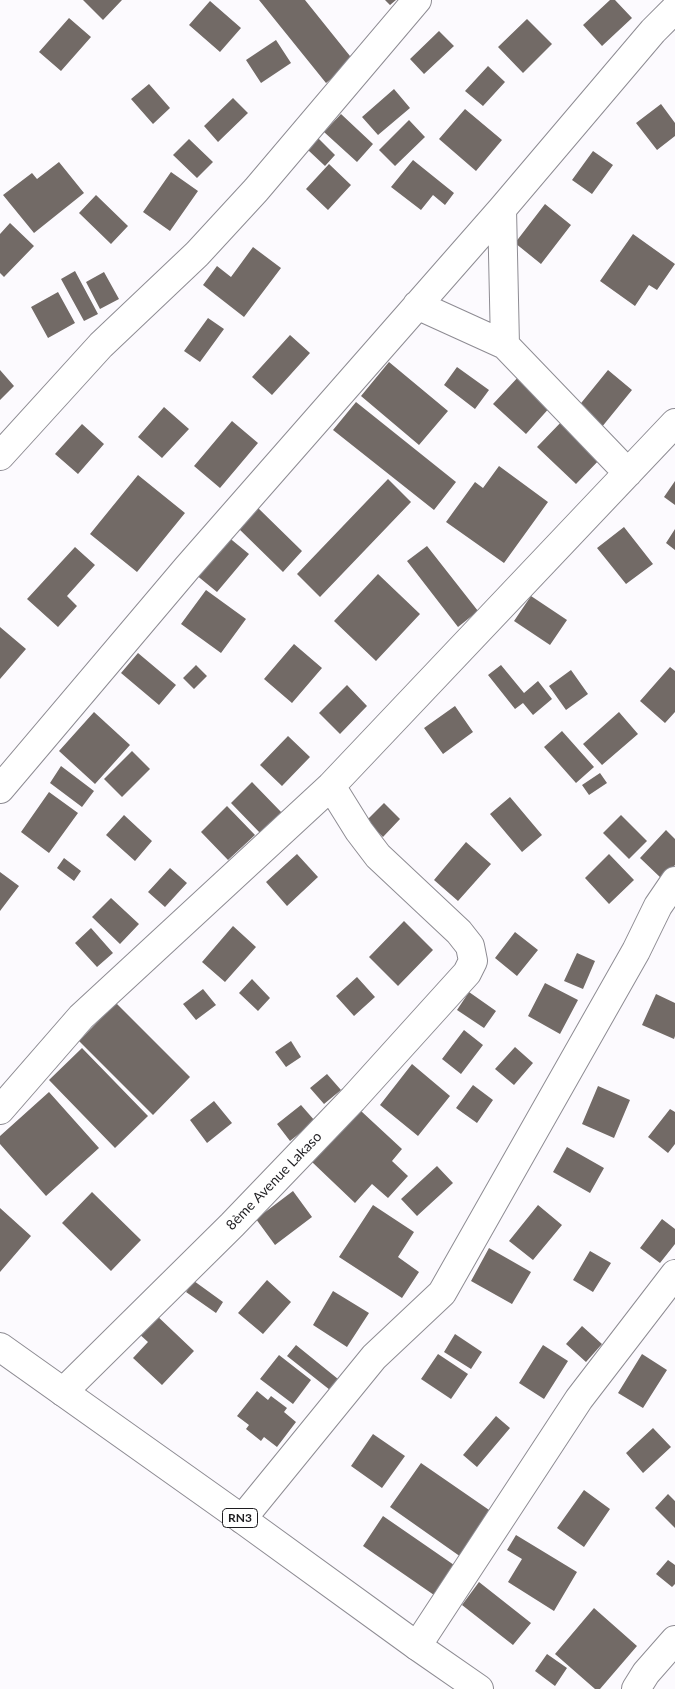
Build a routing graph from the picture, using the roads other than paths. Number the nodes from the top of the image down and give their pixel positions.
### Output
1 (417, 0) edge
2 (675, 9) edge
3 (502, 209) junction
4 (417, 305) junction
5 (506, 345) junction
6 (675, 424) edge
7 (0, 456) edge
8 (628, 474) junction
9 (331, 786) junction
10 (0, 789) edge
11 (675, 882) edge
12 (0, 1110) edge
13 (675, 1274) edge
14 (0, 1347) edge
15 (63, 1392) junction
16 (242, 1519) junction
17 (675, 1640) edge
18 (417, 1646) junction
19 (479, 1689) edge
20 (636, 1689) edge

1 - 7 main road
2 - 3 main road
3 - 4 main road
3 - 5 main road
4 - 5 main road
4 - 10 main road
5 - 8 main road
6 - 8 main road
8 - 9 main road
9 - 12 main road
9 - 15 main road, 8ème Avenue Lakaso
11 - 16 main road
13 - 18 main road
14 - 15 main road, RN3
15 - 16 main road, RN3
16 - 18 main road, RN3
17 - 20 main road
18 - 19 main road, RN3

